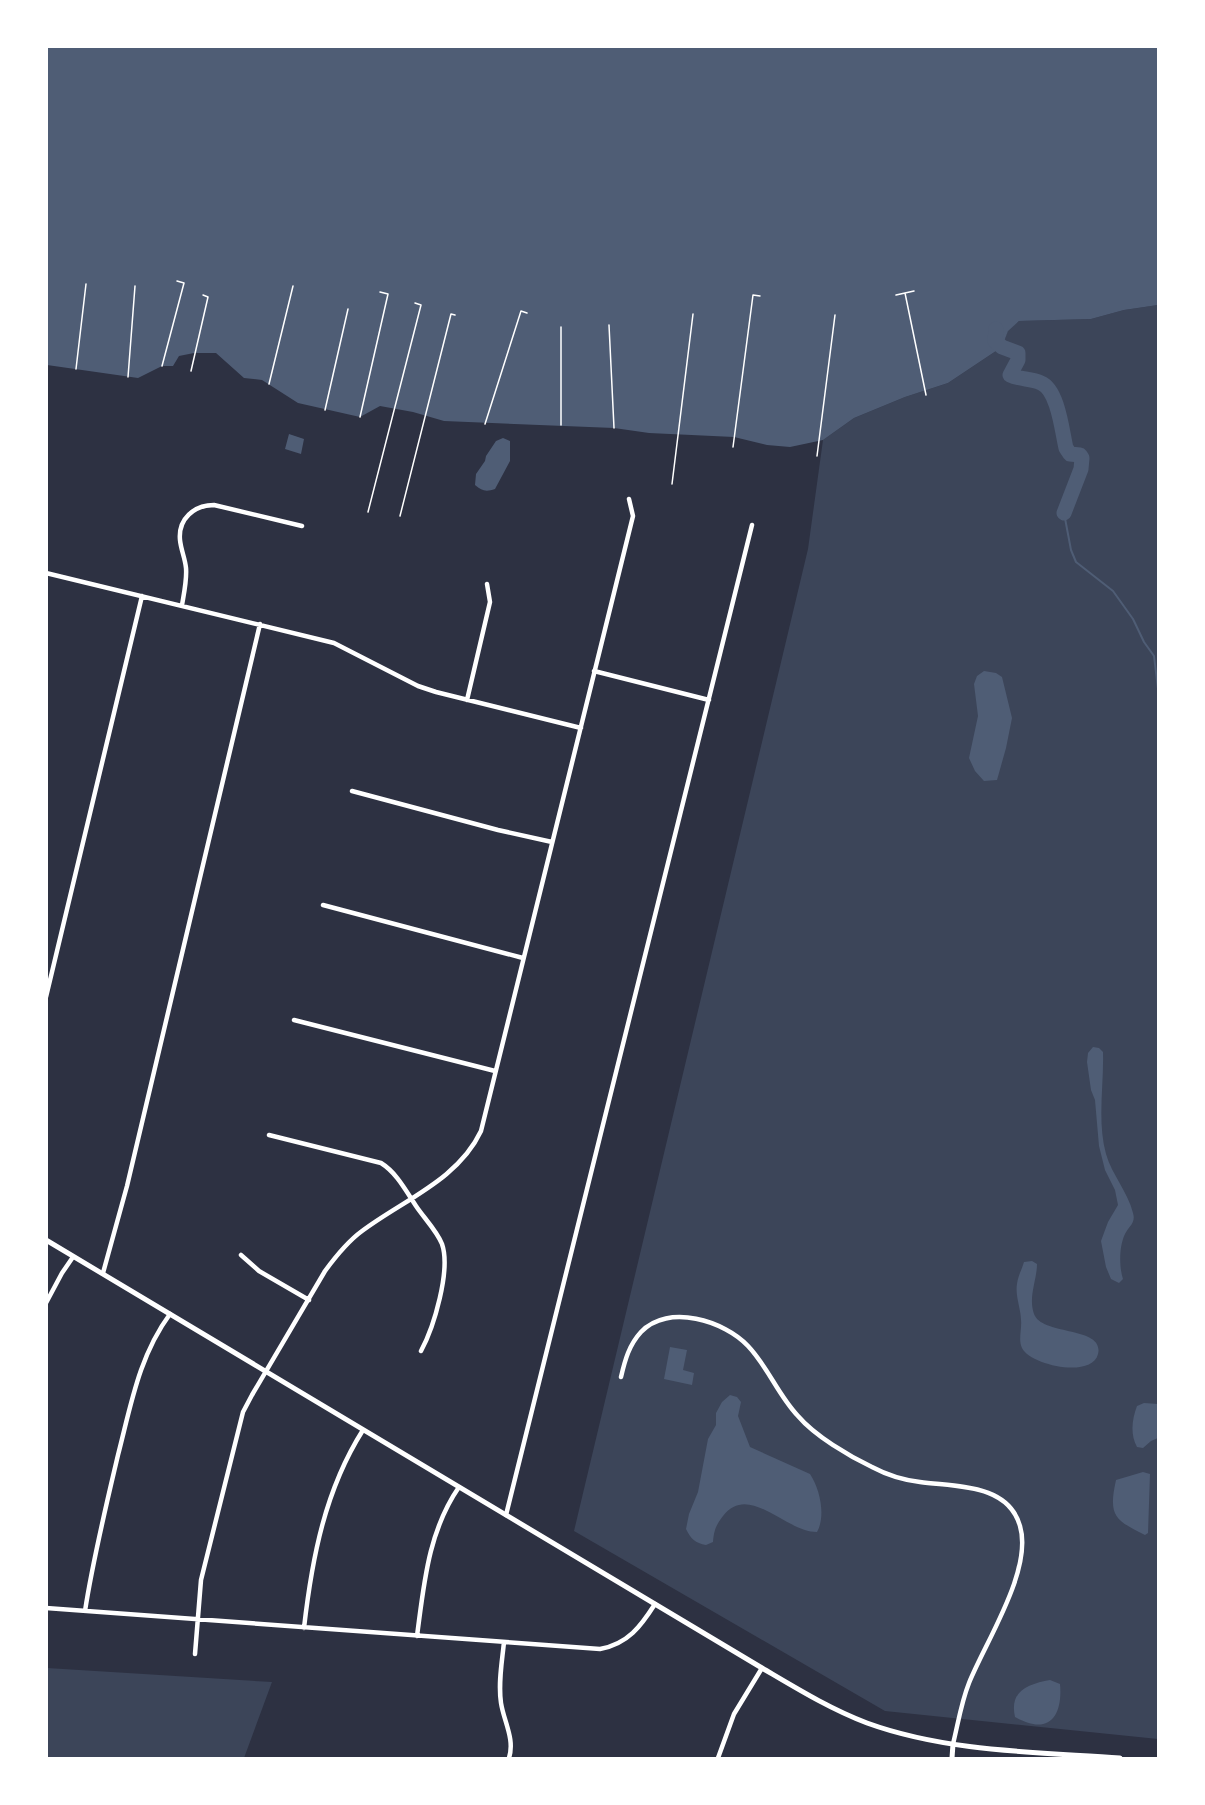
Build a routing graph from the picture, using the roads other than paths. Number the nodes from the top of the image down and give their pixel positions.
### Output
1 (629, 499) dead end
2 (752, 525) dead end
3 (302, 526) dead end
4 (46, 573) edge
5 (487, 584) dead end
6 (142, 596) junction
7 (182, 605) junction
8 (260, 624) junction
9 (594, 671) junction
10 (466, 700) junction
11 (709, 700) junction
12 (580, 728) junction
13 (352, 791) dead end
14 (552, 842) junction
15 (323, 905) dead end
16 (523, 958) junction
17 (46, 997) edge
18 (294, 1020) dead end
19 (495, 1071) junction
20 (269, 1135) dead end
21 (411, 1198) junction
22 (46, 1240) edge
23 (241, 1255) dead end
24 (73, 1257) junction
25 (103, 1274) junction
26 (309, 1300) junction
27 (46, 1303) edge
28 (170, 1314) junction
29 (421, 1351) dead end
30 (267, 1372) junction
31 (621, 1377) dead end
32 (363, 1430) junction
33 (459, 1487) junction
34 (506, 1515) junction
35 (655, 1604) junction
36 (46, 1608) edge
37 (85, 1611) junction
38 (198, 1619) junction
39 (304, 1628) junction
40 (417, 1636) junction
41 (504, 1642) junction
42 (195, 1654) dead end
43 (762, 1668) junction
44 (953, 1744) junction
45 (509, 1758) edge
46 (718, 1758) edge
47 (952, 1758) edge
48 (1120, 1758) edge

1 - 9 street
2 - 11 street
3 - 7 street
4 - 6 street
5 - 10 street
6 - 7 street
6 - 17 street
7 - 8 street
8 - 10 street
8 - 25 street
9 - 11 street
9 - 12 street
10 - 12 street
11 - 34 street
12 - 14 street
13 - 14 street
14 - 16 street
15 - 16 street
16 - 19 street
18 - 19 street
19 - 21 street
20 - 21 street
21 - 26 street
21 - 29 street
22 - 24 street
23 - 26 street
24 - 25 street
24 - 27 street
25 - 28 street
26 - 30 street
28 - 30 street
28 - 37 street
30 - 32 street
30 - 38 street
31 - 44 street
32 - 33 street
32 - 39 street
33 - 34 street
33 - 40 street
34 - 35 street
35 - 41 street
35 - 43 street
36 - 37 street
37 - 38 street
38 - 39 street
38 - 42 street
39 - 40 street
40 - 41 street
41 - 45 street
43 - 44 street
43 - 46 street
44 - 47 street
44 - 48 street

